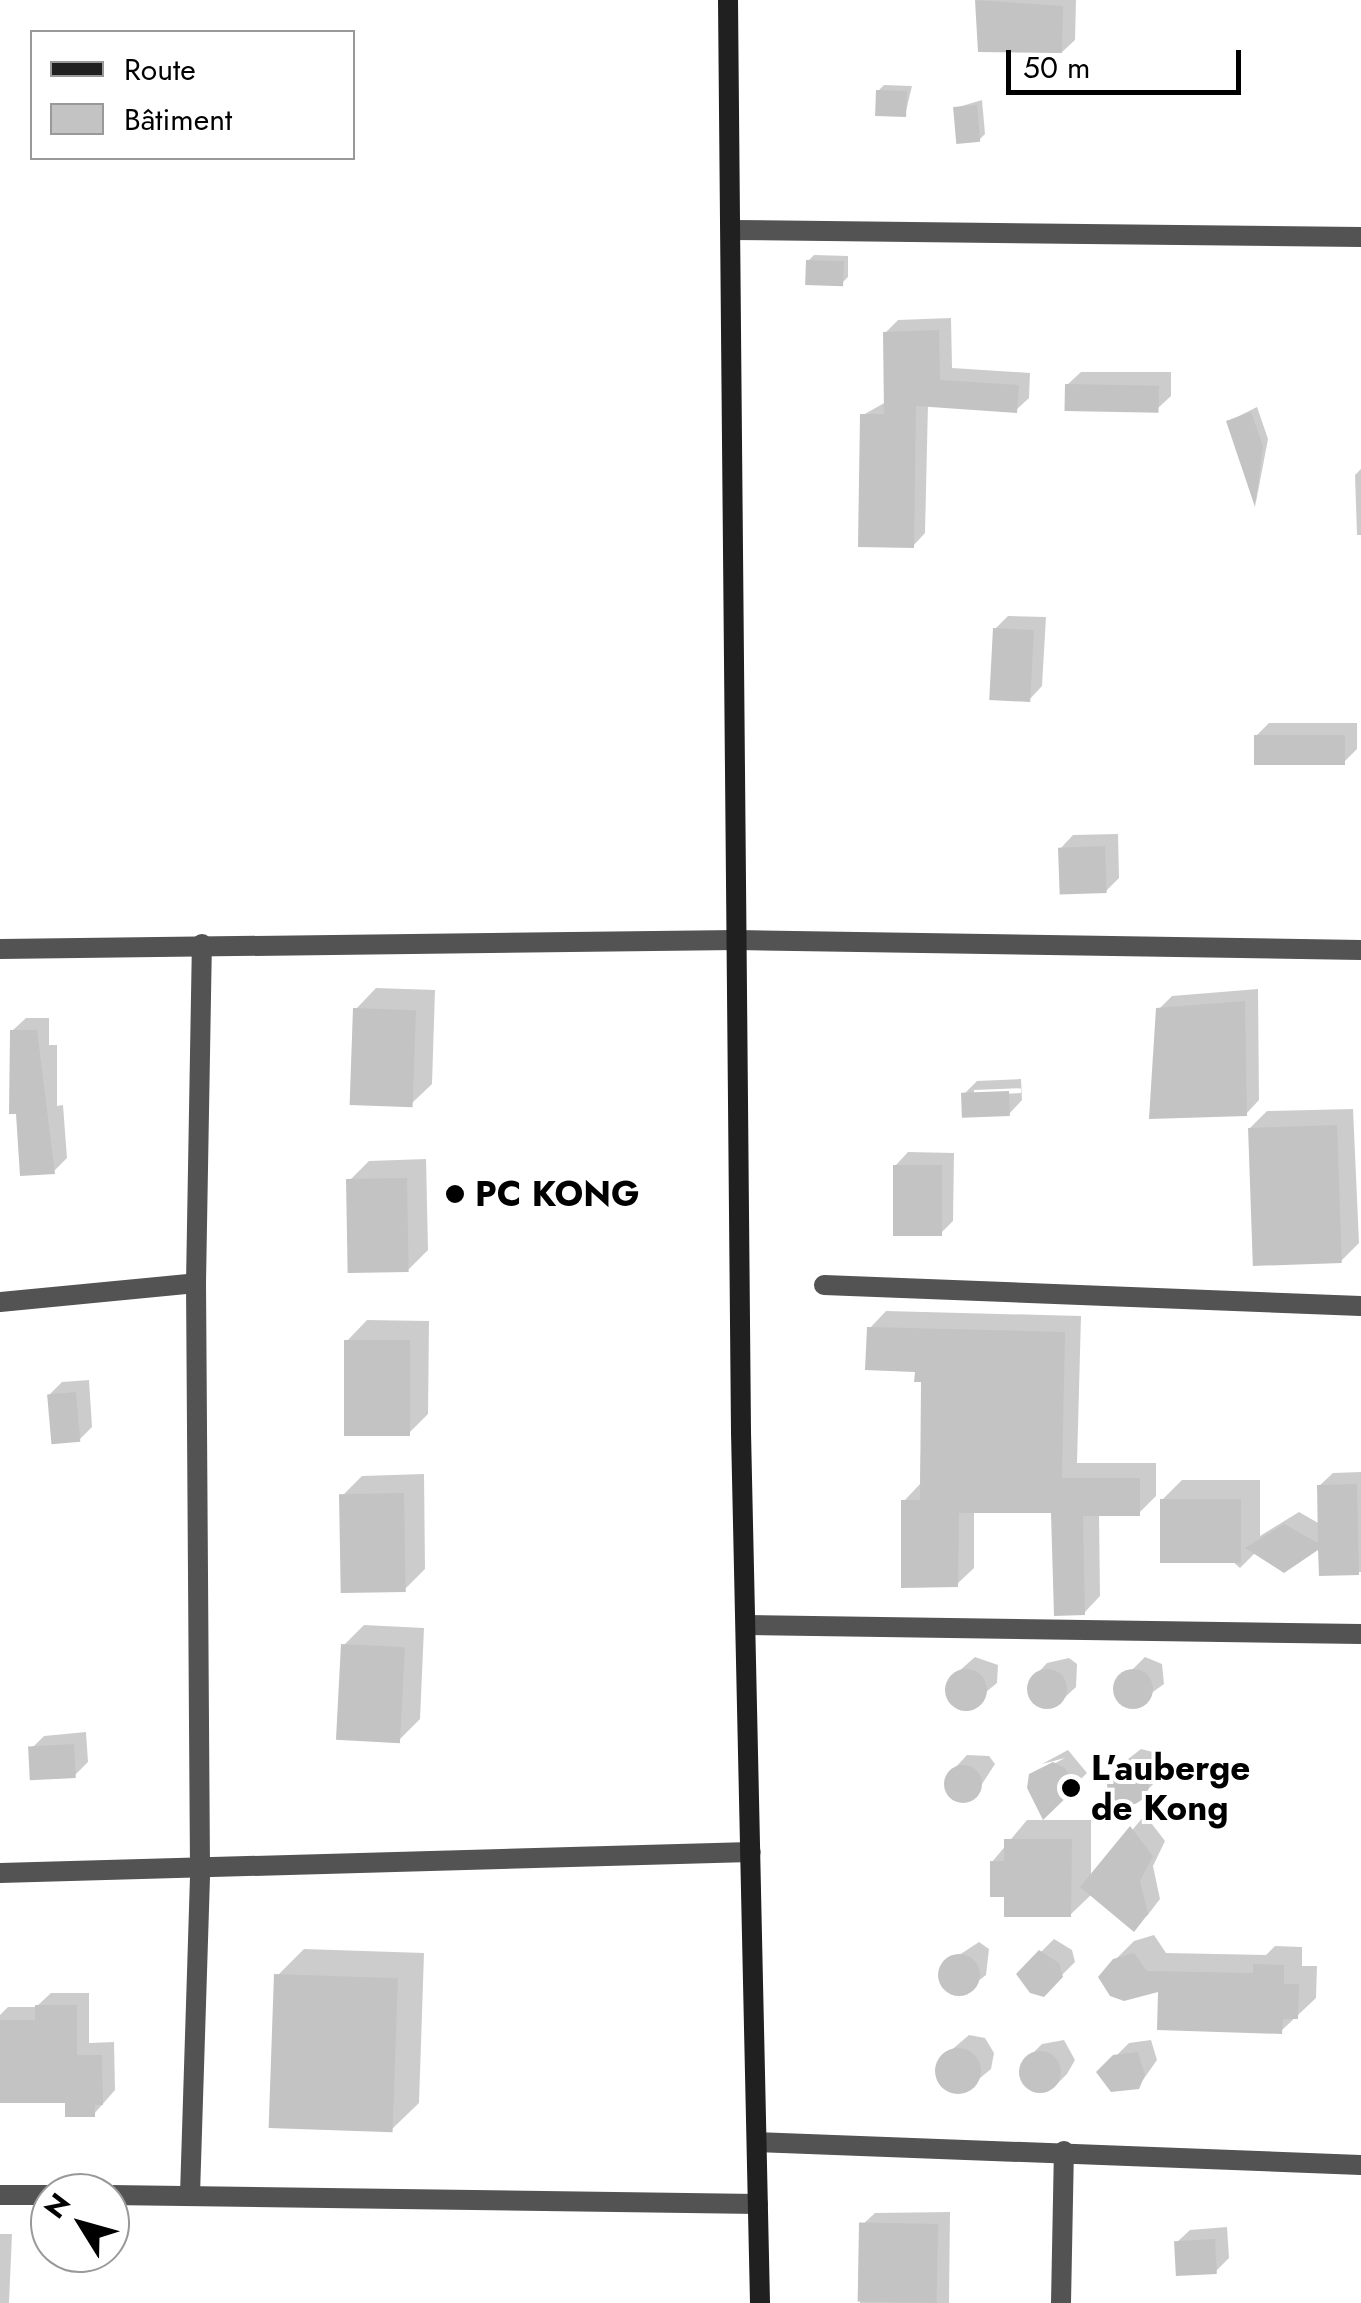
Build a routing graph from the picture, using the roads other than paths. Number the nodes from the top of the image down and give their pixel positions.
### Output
1 (728, 0) edge
2 (732, 230) junction
3 (1361, 237) edge
4 (737, 940) junction
5 (202, 944) junction
6 (0, 949) edge
7 (1361, 950) edge
8 (196, 1282) junction
9 (824, 1286) dead end
10 (0, 1302) edge
11 (1361, 1306) edge
12 (746, 1626) junction
13 (1361, 1634) edge
14 (751, 1852) junction
15 (200, 1868) junction
16 (0, 1873) edge
17 (757, 2142) junction
18 (1064, 2151) junction
19 (1361, 2165) edge
20 (0, 2195) edge
21 (30, 2195) edge
22 (130, 2195) edge
23 (190, 2196) junction
24 (758, 2204) junction
25 (760, 2303) edge
26 (1061, 2303) edge

1 - 2 main road
2 - 3 street
2 - 4 main road
4 - 5 street
4 - 7 street
4 - 12 main road
5 - 6 street
5 - 8 street
8 - 10 street
8 - 15 street
9 - 11 street
12 - 13 street
12 - 14 main road
14 - 15 street
14 - 17 main road
15 - 16 street
15 - 23 street
17 - 18 street
17 - 24 main road
18 - 19 street
18 - 26 street
20 - 21 street
22 - 23 street
23 - 24 street
24 - 25 main road

